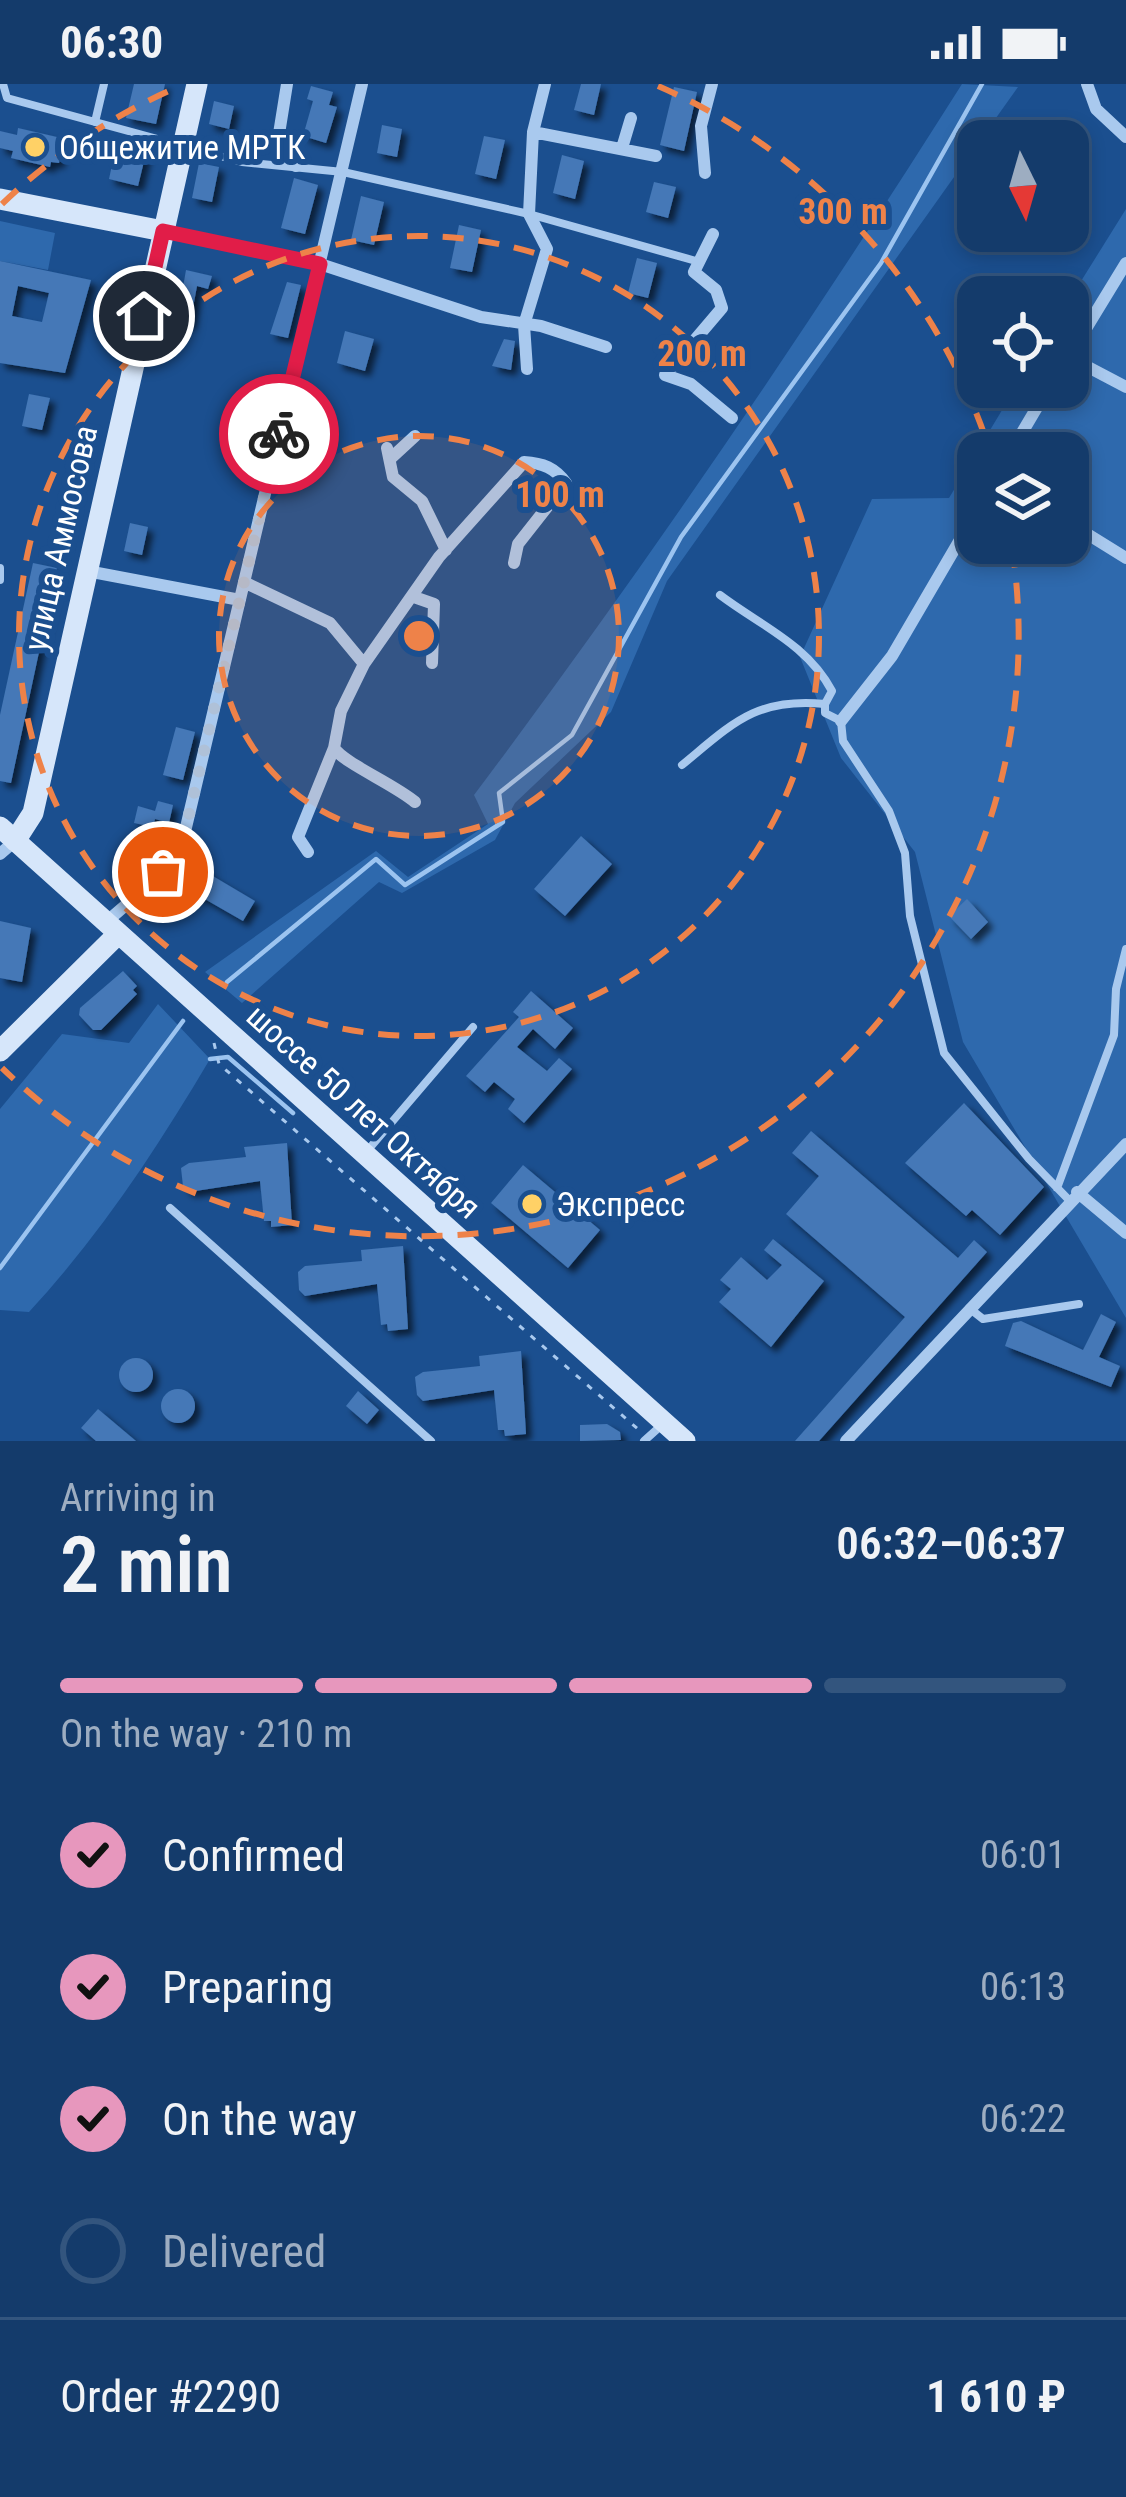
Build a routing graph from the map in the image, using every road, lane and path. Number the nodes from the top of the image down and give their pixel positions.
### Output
1 (4, 84) edge
2 (104, 84) edge
3 (197, 84) edge
4 (287, 84) edge
5 (362, 84) edge
6 (545, 84) edge
7 (712, 84) edge
8 (1087, 84) edge
9 (631, 118) dead end
10 (95, 122) junction
11 (533, 132) junction
12 (1126, 136) edge
13 (182, 145) junction
14 (622, 148) junction
15 (656, 156) dead end
16 (296, 166) junction
17 (343, 172) junction
18 (705, 173) dead end
19 (0, 199) edge
20 (529, 214) junction
21 (163, 231) junction
22 (713, 234) dead end
23 (696, 261) junction
24 (1126, 263) edge
25 (320, 264) junction
26 (1089, 323) edge
27 (524, 325) junction
28 (606, 347) dead end
29 (1089, 368) edge
30 (527, 369) dead end
31 (1126, 387) edge
32 (732, 418) dead end
33 (415, 436) dead end
34 (1089, 535) edge
35 (957, 545) edge
36 (446, 550) junction
37 (1126, 558) edge
38 (514, 563) dead end
39 (0, 568) edge
40 (87, 571) junction
41 (0, 580) edge
42 (248, 584) junction
43 (720, 595) dead end
44 (414, 597) junction
45 (240, 600) junction
46 (364, 664) junction
47 (432, 664) dead end
48 (825, 704) junction
49 (841, 721) junction
50 (334, 748) junction
51 (682, 765) dead end
52 (415, 802) dead end
53 (5, 841) edge
54 (308, 852) dead end
55 (111, 928) junction
56 (1126, 949) edge
57 (472, 1027) dead end
58 (215, 1044) dead end
59 (0, 1051) edge
60 (1126, 1144) edge
61 (364, 1156) junction
62 (1057, 1188) junction
63 (1073, 1196) junction
64 (170, 1208) dead end
65 (1126, 1233) edge
66 (1079, 1304) dead end
67 (969, 1308) junction
68 (652, 1434) edge
69 (431, 1441) edge
70 (685, 1441) edge
71 (846, 1441) edge

1 - 10 lane
2 - 10 lane
3 - 13 street, улица Аммосова
4 - 16 street
5 - 17 street
6 - 11 street
7 - 18 street
8 - 12 street
9 - 14 street
10 - 13 lane
11 - 14 street
11 - 20 street
13 - 16 lane
13 - 21 street, улица Аммосова
14 - 15 street
16 - 17 lane
17 - 20 lane
17 - 25 street
19 - 21 street
20 - 23 lane
20 - 27 street
21 - 25 street
21 - 40 street, улица Аммосова
22 - 23 street
23 - 32 street
24 - 26 street
25 - 27 street
25 - 42 street
27 - 28 street
27 - 30 street
29 - 31 street
33 - 36 street
34 - 37 street
35 - 49 street
36 - 38 street
36 - 44 street
39 - 41 lane
40 - 45 street
40 - 53 street, улица Аммосова
42 - 45 street
42 - 46 street
43 - 48 lane
44 - 46 street
44 - 47 street
45 - 55 street
46 - 50 street
48 - 49 lane
48 - 51 lane
49 - 62 lane
50 - 52 street
50 - 54 street
53 - 55 street, шоссе 50 лет Октября
55 - 59 street
55 - 61 street, шоссе 50 лет Октября
56 - 62 lane
57 - 61 lane
58 - 68 path
60 - 63 street
61 - 68 street, шоссе 50 лет Октября
62 - 63 lane
63 - 65 street
63 - 67 street
64 - 69 lane
66 - 67 lane
67 - 71 street
68 - 70 street, шоссе 50 лет Октября

